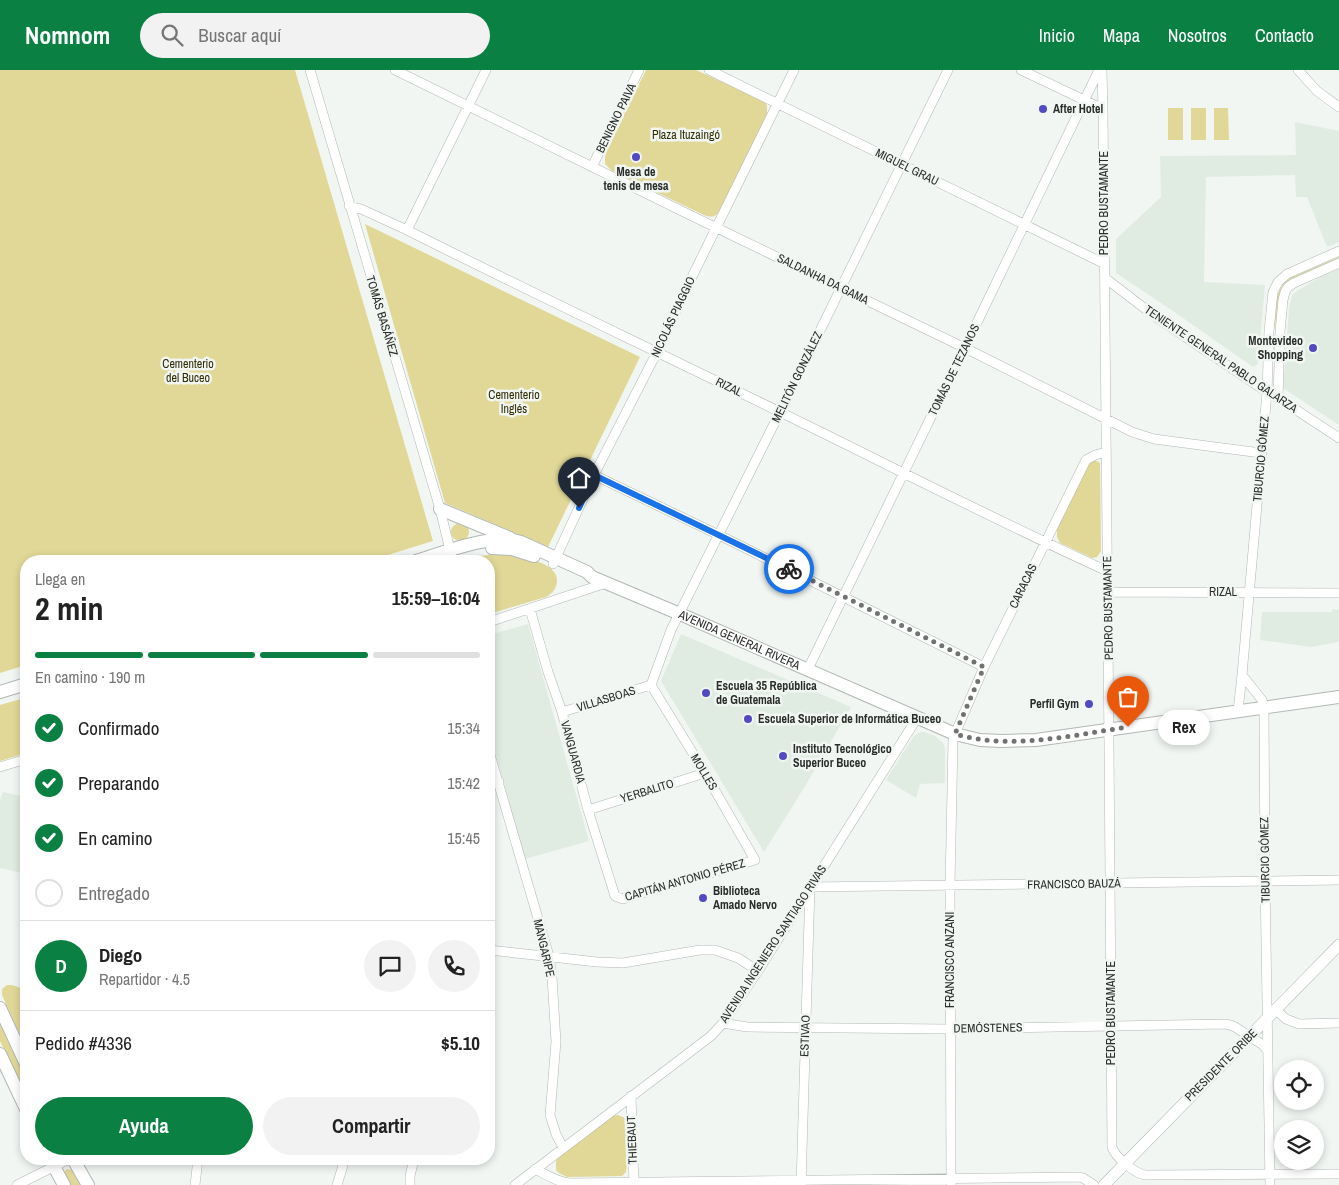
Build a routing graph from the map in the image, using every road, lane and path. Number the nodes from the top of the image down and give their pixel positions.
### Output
1 (310, 70) edge
2 (395, 70) edge
3 (486, 70) edge
4 (639, 70) edge
5 (709, 70) edge
6 (794, 70) edge
7 (948, 70) edge
8 (1021, 70) edge
9 (1100, 70) edge
10 (1298, 70) edge
11 (1084, 100) junction
12 (777, 104) junction
13 (468, 106) junction
14 (1339, 107) edge
15 (1103, 109) junction
16 (902, 164) junction
17 (592, 167) junction
18 (349, 206) junction
19 (1024, 226) junction
20 (717, 228) junction
21 (407, 230) junction
22 (1339, 251) edge
23 (1339, 263) edge
24 (1105, 264) junction
25 (1105, 278) junction
26 (841, 287) junction
27 (965, 348) junction
28 (657, 352) junction
29 (1267, 392) junction
30 (1278, 398) junction
31 (780, 412) junction
32 (1105, 418) junction
33 (1339, 438) edge
34 (1106, 453) junction
35 (1261, 453) junction
36 (903, 474) junction
37 (594, 475) junction
38 (440, 509) junction
39 (719, 535) junction
40 (514, 540) junction
41 (1045, 542) junction
42 (448, 555) edge
43 (455, 555) edge
44 (461, 555) edge
45 (555, 561) junction
46 (1107, 571) junction
47 (606, 583) junction
48 (1107, 592) junction
49 (1249, 592) junction
50 (1339, 593) edge
51 (843, 596) junction
52 (530, 609) junction
53 (680, 614) junction
54 (495, 620) edge
55 (984, 667) junction
56 (808, 669) junction
57 (1242, 675) junction
58 (20, 686) edge
59 (651, 686) junction
60 (0, 692) edge
61 (1339, 697) edge
62 (1264, 708) junction
63 (1238, 711) junction
64 (562, 712) junction
65 (917, 718) junction
66 (1109, 730) junction
67 (955, 734) junction
68 (20, 761) edge
69 (0, 766) edge
70 (495, 770) edge
71 (706, 773) junction
72 (499, 782) junction
73 (495, 783) edge
74 (588, 810) junction
75 (755, 860) joint
76 (1339, 880) edge
77 (1265, 881) junction
78 (1110, 883) junction
79 (950, 886) junction
80 (810, 887) junction
81 (616, 896) joint
82 (1339, 945) edge
83 (495, 951) edge
84 (549, 956) junction
85 (758, 971) junction
86 (0, 1008) edge
87 (1276, 1010) junction
88 (1268, 1019) junction
89 (723, 1023) junction
90 (1339, 1023) edge
91 (1112, 1026) junction
92 (805, 1027) junction
93 (950, 1029) junction
94 (1249, 1037) junction
95 (20, 1051) edge
96 (1268, 1051) junction
97 (0, 1054) edge
98 (20, 1096) edge
99 (631, 1096) junction
100 (563, 1148) junction
101 (1125, 1163) junction
102 (49, 1165) edge
103 (53, 1165) edge
104 (76, 1165) edge
105 (197, 1165) edge
106 (343, 1165) edge
107 (413, 1165) edge
108 (535, 1169) junction
109 (1270, 1174) junction
110 (1339, 1174) edge
111 (801, 1182) edge
112 (951, 1182) edge
113 (634, 1183) edge
114 (17, 1185) edge
115 (64, 1185) edge
116 (88, 1185) edge
117 (195, 1185) edge
118 (337, 1185) edge
119 (410, 1185) edge
120 (515, 1185) edge
121 (1094, 1185) edge
122 (1104, 1185) edge
123 (1270, 1185) edge

1 - 18 street, TOMÁS BASÁÑEZ
2 - 13 street, SALDANHA DA GAMA
3 - 13 street
4 - 17 street, BENIGNO PAIVA
5 - 12 street, MIGUEL GRAU
6 - 12 street, NICOLÁS PIAGGIO
7 - 16 street, MELITÓN GONZÁLEZ
8 - 11 street
9 - 11 street, TOMÁS DE TEZANOS
9 - 15 street, PEDRO BUSTAMANTE
10 - 14 street
11 - 15 street
11 - 19 street, TOMÁS DE TEZANOS
12 - 16 street, MIGUEL GRAU
12 - 20 street, NICOLÁS PIAGGIO
13 - 17 street, SALDANHA DA GAMA
13 - 21 street
15 - 24 street, PEDRO BUSTAMANTE
16 - 19 street, MIGUEL GRAU
16 - 26 street, MELITÓN GONZÁLEZ
17 - 20 street, SALDANHA DA GAMA
18 - 21 street, RIZAL
18 - 38 street, TOMÁS BASÁÑEZ
19 - 24 street, MIGUEL GRAU
19 - 27 street, TOMÁS DE TEZANOS
20 - 26 street, SALDANHA DA GAMA
20 - 28 street, NICOLÁS PIAGGIO
21 - 28 street, RIZAL
22 - 29 street, TIBURCIO GÓMEZ
23 - 30 street
24 - 25 street, PEDRO BUSTAMANTE
25 - 29 street, TENIENTE GENERAL PABLO GALARZA
25 - 32 street, PEDRO BUSTAMANTE
26 - 27 street, SALDANHA DA GAMA
26 - 31 street, MELITÓN GONZÁLEZ
27 - 32 street, SALDANHA DA GAMA
27 - 36 street, TOMÁS DE TEZANOS
28 - 31 street, RIZAL
28 - 37 street, NICOLÁS PIAGGIO
29 - 30 street, TENIENTE GENERAL PABLO GALARZA
29 - 35 street, TIBURCIO GÓMEZ
30 - 33 street, TENIENTE GENERAL PABLO GALARZA
31 - 36 street, RIZAL
31 - 39 street, MELITÓN GONZÁLEZ
32 - 34 street, PEDRO BUSTAMANTE
32 - 35 street, SALDANHA DA GAMA
34 - 41 street, CARACAS
34 - 46 street, PEDRO BUSTAMANTE
35 - 49 street, TIBURCIO GÓMEZ
36 - 41 street, RIZAL
36 - 51 street, TOMÁS DE TEZANOS
37 - 39 street
37 - 45 street, NICOLÁS PIAGGIO
38 - 40 main road
38 - 42 street, TOMÁS BASÁÑEZ
39 - 51 street
39 - 53 street, MELITÓN GONZÁLEZ
40 - 43 main road, AVENIDA GENERAL RIVERA
40 - 45 main road, AVENIDA GENERAL RIVERA
41 - 46 street, RIZAL
41 - 55 street, CARACAS
44 - 45 main road, AVENIDA GENERAL RIVERA
45 - 47 main road, AVENIDA GENERAL RIVERA
46 - 48 street, PEDRO BUSTAMANTE
47 - 52 street
47 - 53 main road, AVENIDA GENERAL RIVERA
48 - 49 street, RIZAL
48 - 66 street, PEDRO BUSTAMANTE
49 - 50 street, RIZAL
49 - 57 street, TIBURCIO GÓMEZ
51 - 55 street
51 - 56 street, TOMÁS DE TEZANOS
52 - 54 street
52 - 64 street, VANGUARDIA
53 - 56 main road, AVENIDA GENERAL RIVERA
53 - 59 street, MELITÓN GONZÁLEZ
55 - 67 street, CARACAS
56 - 65 main road, AVENIDA GENERAL RIVERA
57 - 62 street
57 - 63 street, TIBURCIO GÓMEZ
58 - 60 main road
59 - 64 street, VILLASBOAS
59 - 71 street, MOLLES
61 - 62 main road, AVENIDA GENERAL RIVERA
62 - 63 main road, AVENIDA GENERAL RIVERA
62 - 77 street, TIBURCIO GÓMEZ
63 - 66 main road, AVENIDA GENERAL RIVERA
64 - 74 street, VANGUARDIA
65 - 67 main road, AVENIDA GENERAL RIVERA
65 - 80 street, AVENIDA INGENIERO SANTIAGO RIVAS
66 - 67 main road, AVENIDA GENERAL RIVERA
66 - 78 street, PEDRO BUSTAMANTE
67 - 79 street, FRANCISCO ANZANI
68 - 69 street
70 - 72 street, MANGARIPE
71 - 74 street, YERBALITO
71 - 75 street, MOLLES
72 - 73 street
72 - 84 street, MANGARIPE
74 - 81 street, VANGUARDIA
75 - 81 street, CAPITÁN ANTONIO PÉREZ
76 - 77 street, FRANCISCO BAUZÁ
77 - 78 street, FRANCISCO BAUZÁ
77 - 88 street, TIBURCIO GÓMEZ
78 - 79 street, FRANCISCO BAUZÁ
78 - 91 street, PEDRO BUSTAMANTE
79 - 80 street, FRANCISCO BAUZÁ
79 - 93 street, FRANCISCO ANZANI
80 - 85 street, AVENIDA INGENIERO SANTIAGO RIVAS
80 - 92 street, ESTIVAO
82 - 87 street, PRESIDENTE ORIBE
83 - 84 street
84 - 85 street
84 - 100 street, MANGARIPE
85 - 89 street, AVENIDA INGENIERO SANTIAGO RIVAS
86 - 95 main road
87 - 88 street, PRESIDENTE ORIBE
87 - 90 street
88 - 94 street, PRESIDENTE ORIBE
88 - 96 street, TIBURCIO GÓMEZ
89 - 92 street, DEMÓSTENES
89 - 99 street, AVENIDA INGENIERO SANTIAGO RIVAS
91 - 93 street, DEMÓSTENES
91 - 94 street, DEMÓSTENES
91 - 101 street, PEDRO BUSTAMANTE
92 - 93 street, DEMÓSTENES
92 - 111 street, ESTIVAO
93 - 112 street, FRANCISCO ANZANI
94 - 96 street
94 - 101 street, PRESIDENTE ORIBE
96 - 109 street, TIBURCIO GÓMEZ
97 - 98 main road
99 - 100 street, AVENIDA INGENIERO SANTIAGO RIVAS
99 - 113 street, THIEBAUT
100 - 108 street, AVENIDA INGENIERO SANTIAGO RIVAS
101 - 109 street
101 - 122 street, PRESIDENTE ORIBE
102 - 114 street
103 - 115 main road
104 - 116 main road
105 - 117 street
106 - 118 street
107 - 119 street
108 - 113 street
108 - 120 street, AVENIDA INGENIERO SANTIAGO RIVAS
109 - 110 street
109 - 123 street, TIBURCIO GÓMEZ
111 - 112 street
111 - 113 street
112 - 121 street

